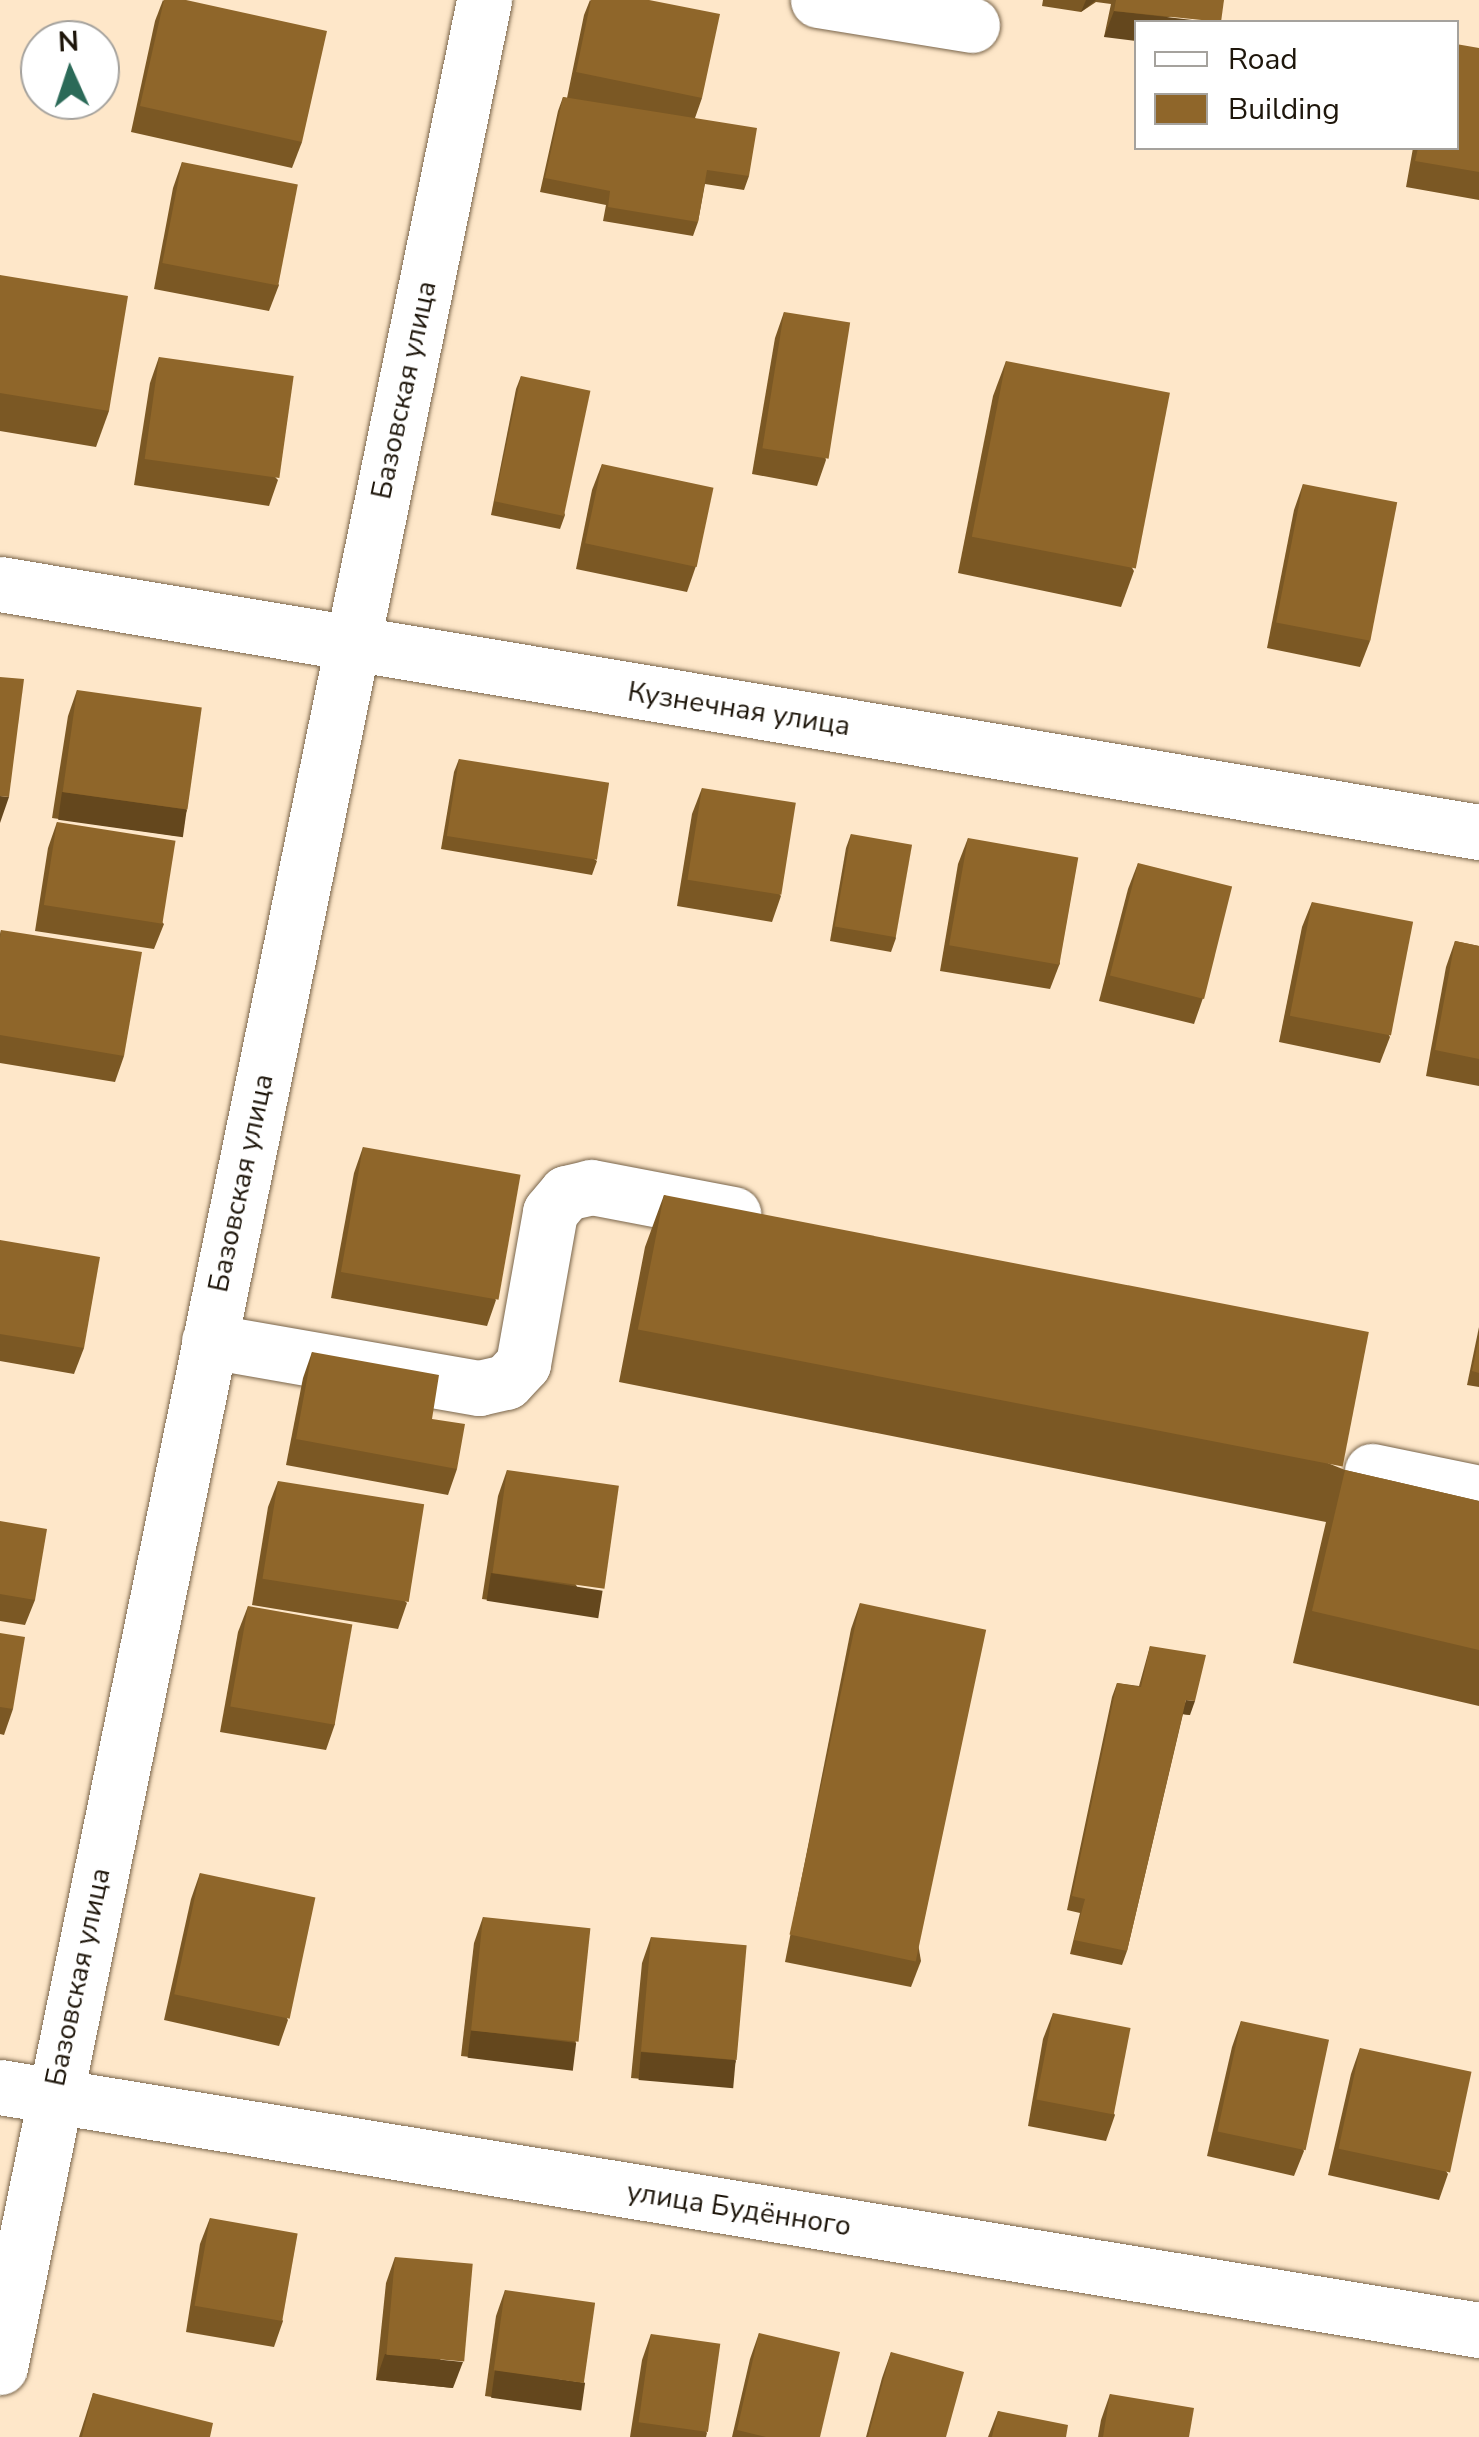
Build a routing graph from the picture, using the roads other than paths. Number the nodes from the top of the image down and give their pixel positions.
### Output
1 (484, 0) edge
2 (818, 0) edge
3 (972, 25) dead end
4 (0, 584) edge
5 (352, 644) junction
6 (1479, 832) edge
7 (786, 1224) edge
8 (209, 1341) junction
9 (1372, 1471) dead end
10 (1479, 1494) edge
11 (0, 2087) edge
12 (54, 2096) junction
13 (1479, 2330) edge
14 (0, 2367) edge

1 - 5 street, Базовская улица
2 - 3 street
4 - 5 street, Кузнечная улица
5 - 6 street, Кузнечная улица
5 - 8 street, Базовская улица
7 - 8 street
8 - 12 street, Базовская улица
9 - 10 street
11 - 12 street, улица Будённого
12 - 13 street, улица Будённого
12 - 14 street, Базовская улица

